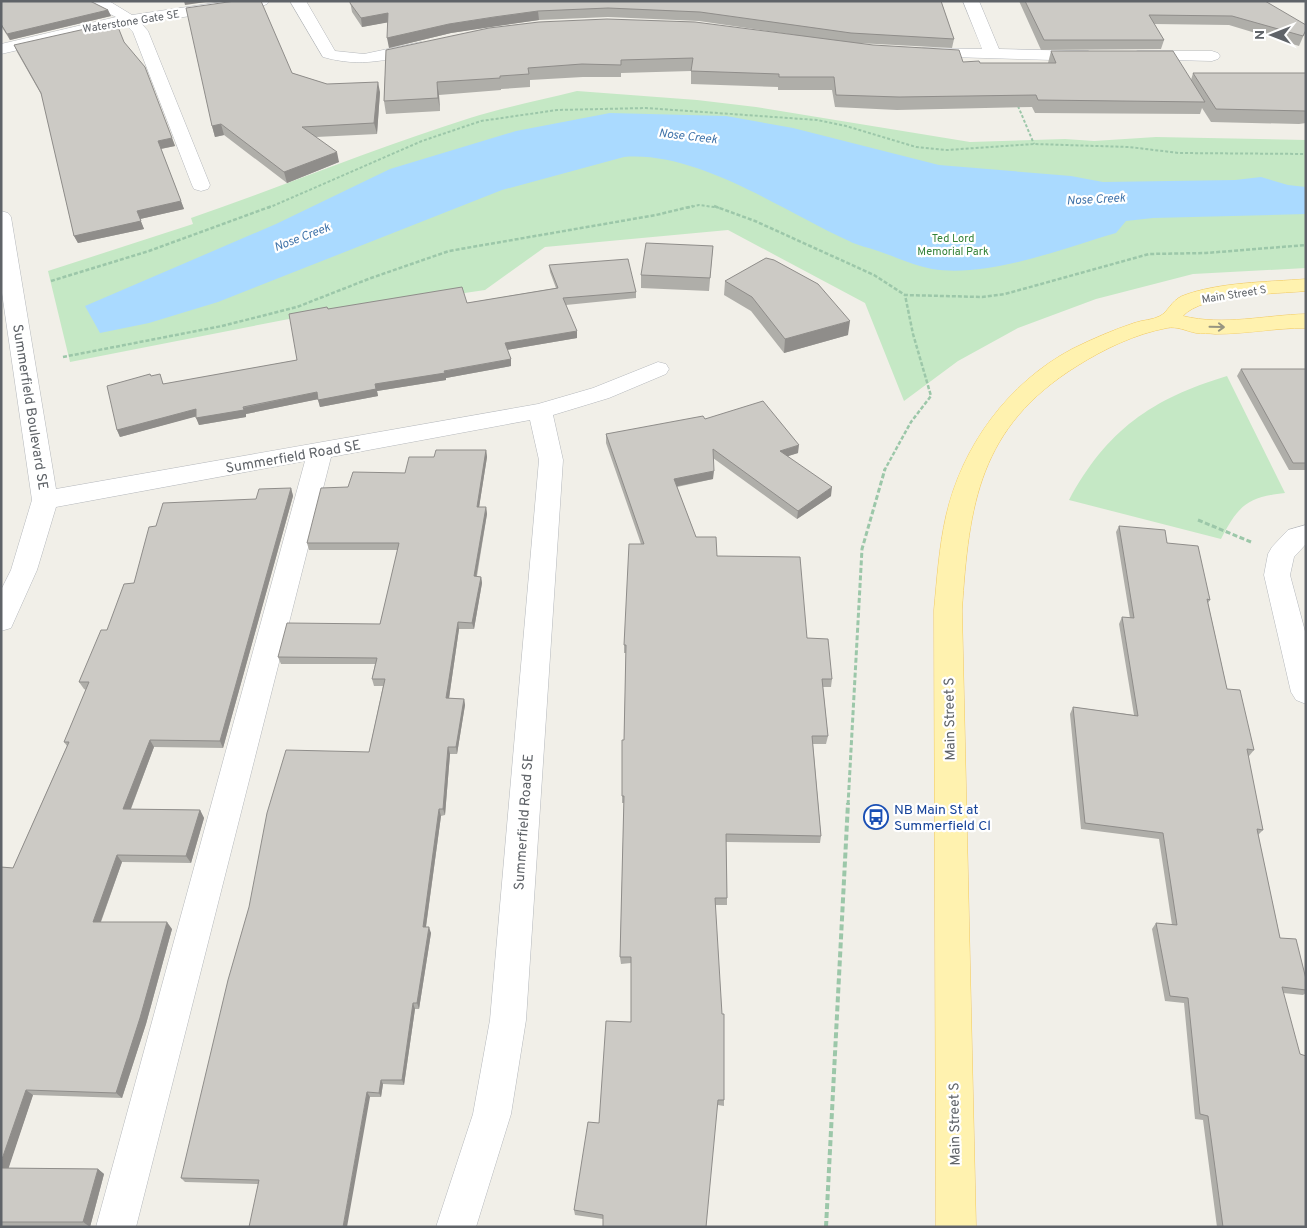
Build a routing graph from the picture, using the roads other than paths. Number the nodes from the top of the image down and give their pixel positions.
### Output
1 (95, 1) edge
2 (262, 1) edge
3 (298, 1) edge
4 (971, 1) edge
5 (131, 20) junction
6 (433, 44) edge
7 (1, 49) edge
8 (907, 52) edge
9 (996, 55) junction
10 (1104, 56) edge
11 (1124, 56) edge
12 (1212, 56) dead end
13 (200, 185) dead end
14 (1, 217) edge
15 (1306, 285) edge
16 (1169, 320) junction
17 (1306, 321) edge
18 (658, 369) dead end
19 (540, 411) junction
20 (320, 451) junction
21 (45, 500) junction
22 (1306, 534) edge
23 (1, 620) edge
24 (1306, 692) edge
25 (116, 1227) edge
26 (456, 1227) edge
27 (956, 1227) edge

1 - 5 street
2 - 5 street, Waterstone Gate SE
3 - 6 street
4 - 9 street
5 - 7 street, Waterstone Gate SE
5 - 13 street
8 - 9 street
9 - 10 street
11 - 12 street
14 - 21 street, Summerfield Boulevard SE
15 - 16 main road, Main Street S
16 -> 17 main road, Main Street S
16 - 27 main road, Main Street S
18 - 19 street, Summerfield Road SE
19 - 20 street, Summerfield Road SE
19 - 26 street, Summerfield Road SE
20 - 21 street, Summerfield Road SE
20 - 25 street
21 - 23 street, Summerfield Boulevard SE
22 - 24 street

